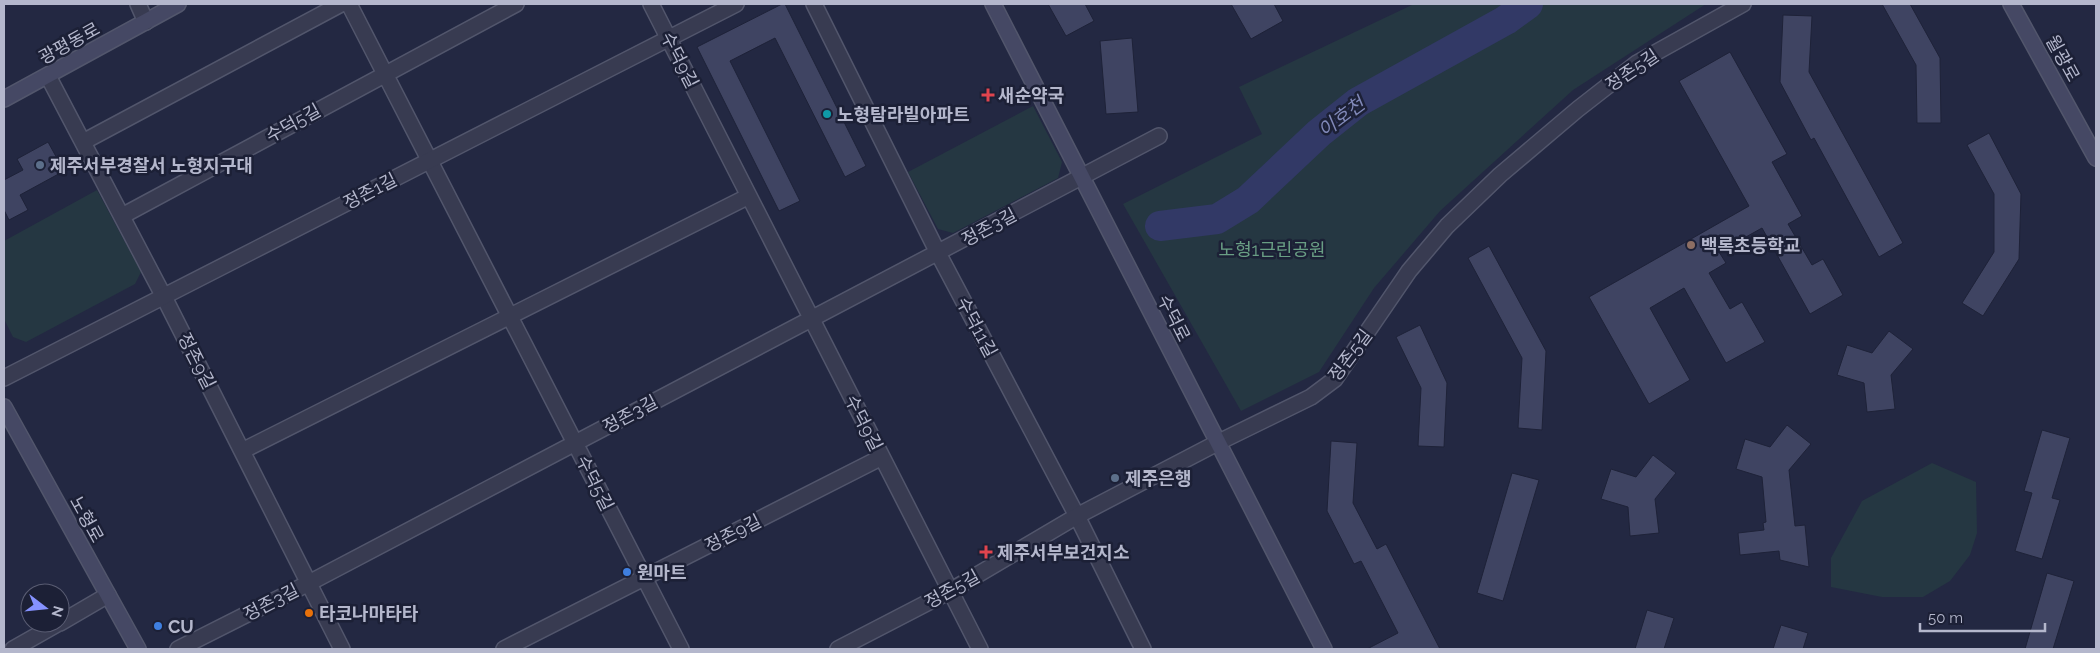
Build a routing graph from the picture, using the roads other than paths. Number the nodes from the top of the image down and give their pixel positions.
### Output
1 (138, 4) edge
2 (178, 4) edge
3 (341, 4) edge
4 (349, 4) edge
5 (516, 4) edge
6 (651, 4) edge
7 (736, 4) edge
8 (814, 4) edge
9 (994, 4) edge
10 (1743, 4) edge
11 (2011, 4) edge
12 (146, 22) junction
13 (669, 38) junction
14 (385, 73) junction
15 (48, 76) junction
16 (4, 100) edge
17 (1159, 136) dead end
18 (83, 142) junction
19 (2096, 158) edge
20 (431, 160) junction
21 (1082, 178) junction
22 (749, 196) junction
23 (122, 216) junction
24 (938, 253) junction
25 (164, 297) junction
26 (509, 317) junction
27 (812, 319) junction
28 (4, 378) edge
29 (4, 407) edge
30 (1217, 442) junction
31 (574, 444) junction
32 (242, 451) junction
33 (882, 457) junction
34 (1077, 516) junction
35 (644, 578) junction
36 (309, 583) junction
37 (950, 591) junction
38 (108, 595) junction
39 (70, 617) edge
40 (42, 633) edge
41 (13, 649) edge
42 (138, 649) edge
43 (178, 649) edge
44 (342, 649) edge
45 (504, 649) edge
46 (681, 649) edge
47 (838, 649) edge
48 (980, 649) edge
49 (1143, 649) edge
50 (1324, 649) edge

1 - 12 street
2 - 12 main road, 광평동로
3 - 18 street
4 - 14 street, 수덕5길
5 - 14 street
6 - 13 street, 수덕9길
7 - 13 street, 정존1길
8 - 24 street, 수덕11길
9 - 21 main road, 수덕로
10 - 30 street, 정존5길
11 - 19 main road, 월광로
12 - 15 main road, 광평동로
13 - 20 street, 정존1길
13 - 22 street, 수덕9길
14 - 20 street, 수덕5길
14 - 23 street, 수덕5길
15 - 16 main road, 광평동로
15 - 18 street, 정존9길
17 - 21 street, 정존3길
18 - 23 street, 정존9길
20 - 25 street, 정존1길
20 - 26 street, 수덕5길
21 - 24 street, 정존3길
21 - 30 main road, 수덕로
22 - 26 street
22 - 27 street, 수덕9길
23 - 25 street, 정존9길
24 - 27 street, 정존3길
24 - 34 street, 수덕11길
25 - 28 street, 정존1길
25 - 32 street, 정존9길
26 - 31 street, 수덕5길
26 - 32 street
27 - 31 street, 정존3길
27 - 33 street, 수덕9길
29 - 38 main road, 노형로
30 - 34 street, 정존5길
30 - 50 main road, 수덕로
31 - 35 street, 수덕5길
31 - 36 street, 정존3길
32 - 36 street, 정존9길
33 - 35 street, 정존9길
33 - 37 street, 수덕9길
34 - 37 street, 정존5길
34 - 49 street, 수덕11길
35 - 45 street, 정존9길
35 - 46 street, 수덕5길
36 - 43 street, 정존3길
36 - 44 street, 정존9길
37 - 47 street, 정존5길
37 - 48 street, 수덕9길
38 - 39 street
38 - 42 main road, 노형로
40 - 41 street

